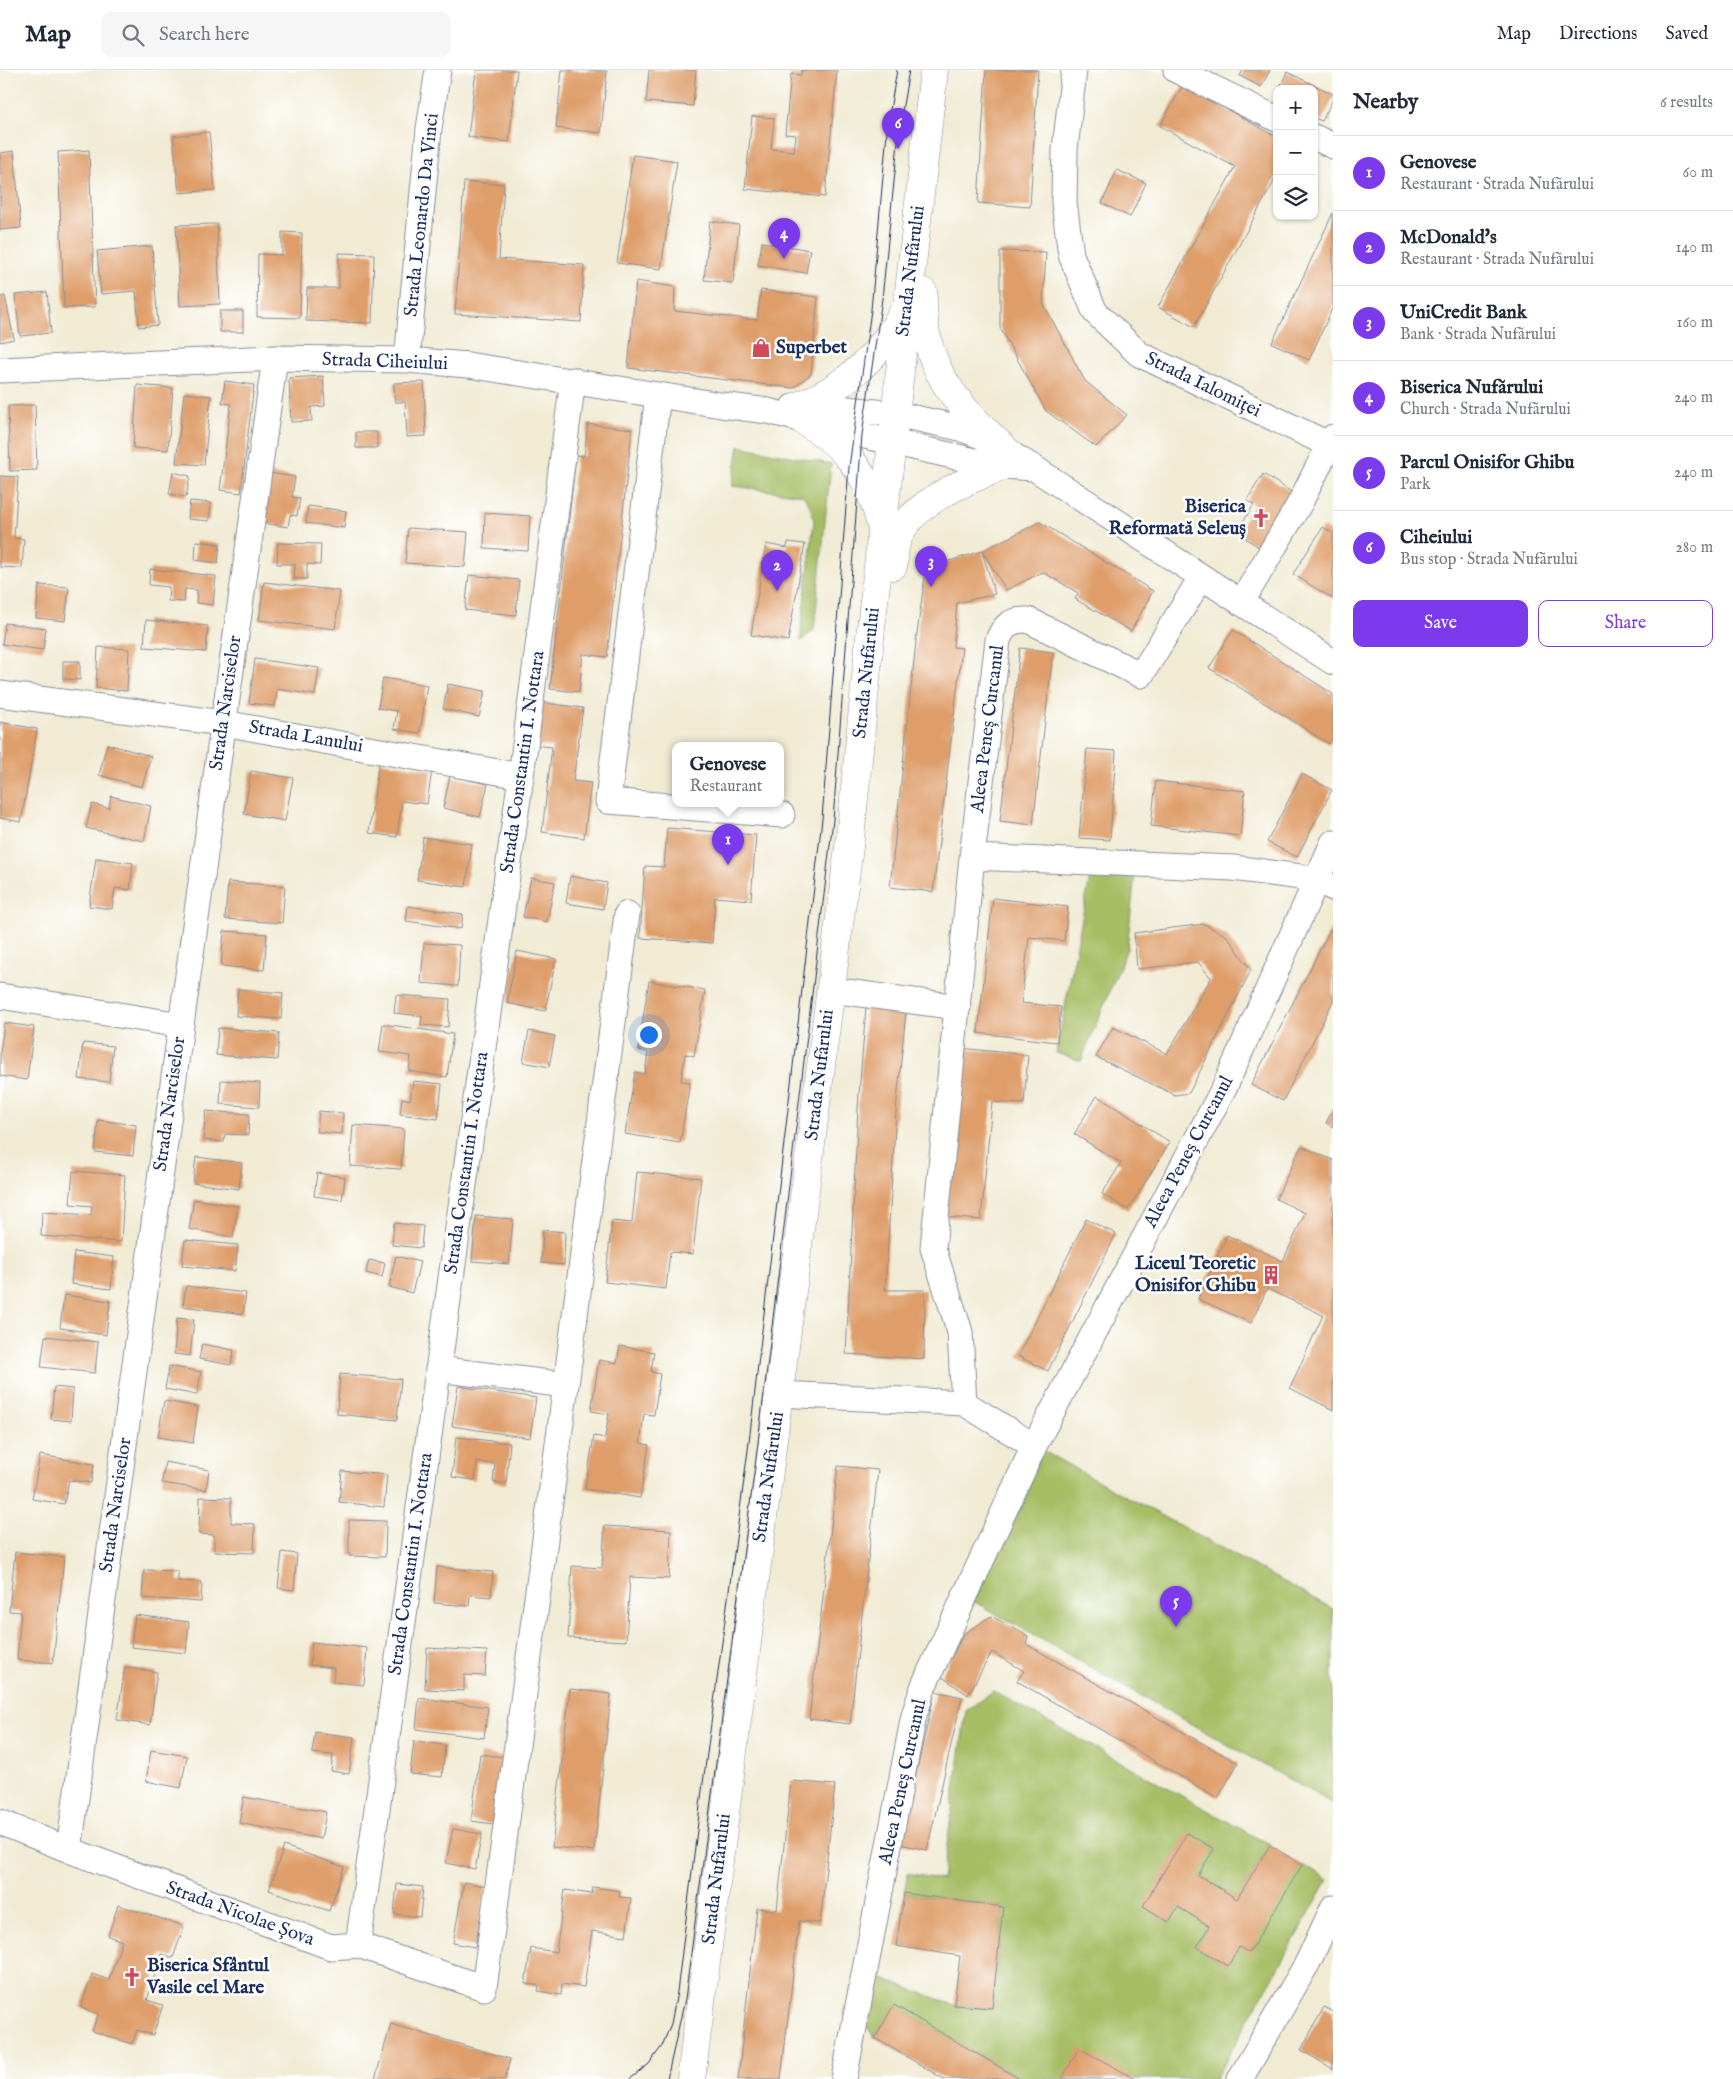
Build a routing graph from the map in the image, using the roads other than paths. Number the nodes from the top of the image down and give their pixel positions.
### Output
1 (438, 70) edge
2 (934, 70) edge
3 (1074, 70) edge
4 (1176, 70) edge
5 (1273, 117) edge
6 (1318, 139) edge
7 (1333, 146) edge
8 (914, 249) junction
9 (907, 304) junction
10 (275, 358) junction
11 (407, 360) junction
12 (0, 370) edge
13 (573, 380) junction
14 (658, 395) junction
15 (800, 413) junction
16 (896, 414) junction
17 (893, 442) junction
18 (1331, 442) edge
19 (1005, 459) junction
20 (882, 537) junction
21 (1201, 578) junction
22 (1241, 603) junction
23 (871, 628) junction
24 (1333, 662) edge
25 (0, 694) edge
26 (224, 723) junction
27 (521, 776) junction
28 (672, 806) edge
29 (689, 807) edge
30 (782, 815) dead end
31 (1333, 843) edge
32 (972, 857) junction
33 (1325, 883) edge
34 (627, 914) dead end
35 (831, 990) junction
36 (0, 996) edge
37 (958, 1007) junction
38 (181, 1025) junction
39 (438, 1369) junction
40 (566, 1385) junction
41 (780, 1394) junction
42 (964, 1403) junction
43 (1034, 1446) junction
44 (0, 1822) edge
45 (68, 1850) junction
46 (1333, 1908) edge
47 (358, 1945) junction
48 (691, 2079) edge
49 (844, 2079) edge
50 (1240, 2079) edge

1 - 11 street, Strada Leonardo Da Vinci
2 - 8 main road, Strada Nufărului
3 - 18 street, Strada Ialomiței
4 - 5 street
6 - 7 street
8 - 9 main road, Strada Nufărului
8 - 19 main road
9 - 15 main road
9 - 16 main road, Strada Nufărului
10 - 11 street, Strada Ciheiului
10 - 12 street, Strada Ciheiului
10 - 26 street, Strada Narciselor
11 - 13 street, Strada Ciheiului
13 - 14 street, Strada Ciheiului
13 - 27 street, Strada Constantin I. Nottara
14 - 15 street, Strada Ciheiului
14 - 28 street
15 - 16 street, Strada Ciheiului
15 - 17 street, Strada Ciheiului
15 - 20 main road
16 - 17 main road, Strada Nufărului
16 - 19 street, Strada Ciheiului
17 - 19 street, Strada Ciheiului
17 - 20 main road, Strada Nufărului
18 - 22 street, Strada Ialomiței
19 - 21 street, Strada Ciheiului
19 - 23 main road
20 - 23 main road, Strada Nufărului
21 - 22 street
21 - 32 street, Aleea Peneș Curcanul
22 - 24 street
23 - 35 main road, Strada Nufărului
25 - 26 street, Strada Lanului
26 - 27 street, Strada Lanului
26 - 38 street, Strada Narciselor
27 - 39 street, Strada Constantin I. Nottara
29 - 30 street
31 - 33 street, Aleea Peneș Curcanul
32 - 33 street
32 - 37 street, Aleea Peneș Curcanul
33 - 43 street, Aleea Peneș Curcanul
34 - 40 street
35 - 37 street
35 - 41 main road, Strada Nufărului
36 - 38 street
37 - 42 street, Aleea Peneș Curcanul
38 - 45 street, Strada Narciselor
39 - 40 street
39 - 47 street, Strada Constantin I. Nottara
40 - 47 street, Strada Nicolae Șova
41 - 42 street
41 - 48 main road, Strada Nufărului
42 - 43 street
43 - 49 street, Aleea Peneș Curcanul
44 - 45 street, Strada Nicolae Șova
45 - 47 street, Strada Nicolae Șova
46 - 50 street

